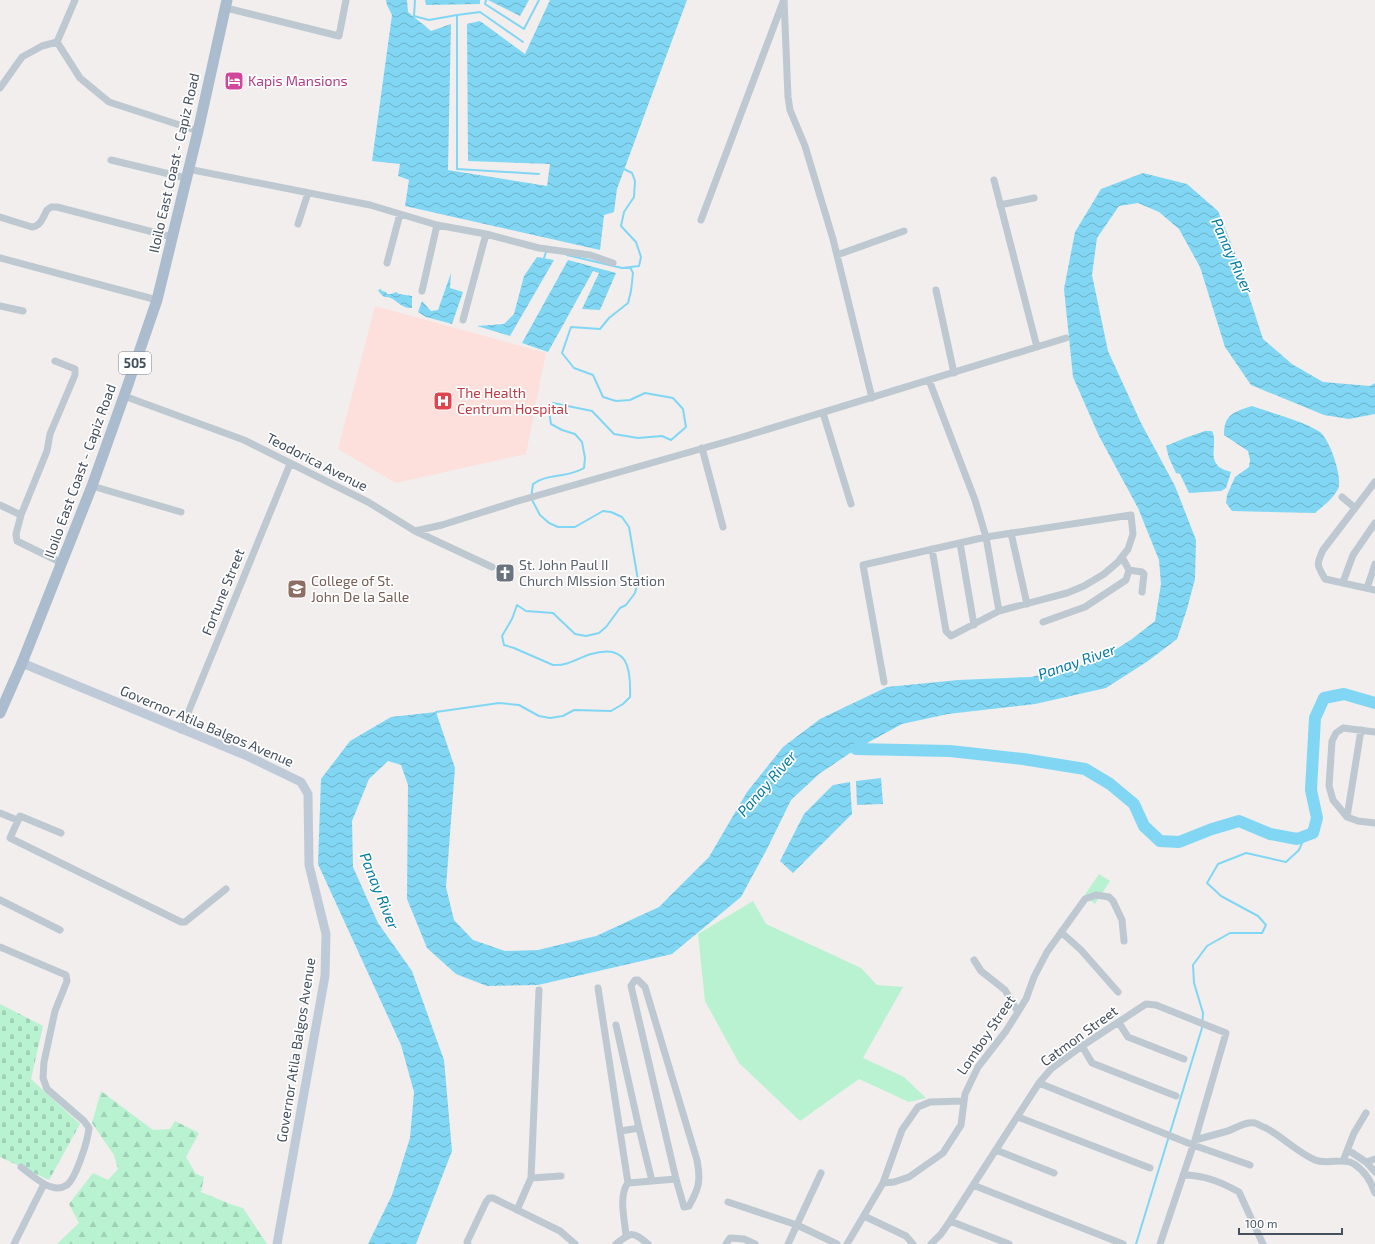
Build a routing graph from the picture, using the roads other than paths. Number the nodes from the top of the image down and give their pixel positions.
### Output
1 (75, 0) edge
2 (346, 0) edge
3 (784, 0) edge
4 (227, 4) edge
5 (57, 42) junction
6 (0, 88) edge
7 (198, 131) junction
8 (111, 160) dead end
9 (187, 174) junction
10 (994, 180) dead end
11 (308, 193) junction
12 (1034, 198) dead end
13 (1000, 205) junction
14 (400, 214) junction
15 (0, 217) edge
16 (701, 220) dead end
17 (298, 224) dead end
18 (437, 225) junction
19 (904, 231) dead end
20 (486, 234) junction
21 (172, 237) junction
22 (836, 255) junction
23 (0, 258) edge
24 (387, 263) dead end
25 (613, 263) dead end
26 (936, 290) dead end
27 (422, 291) dead end
28 (156, 300) junction
29 (0, 306) edge
30 (23, 311) dead end
31 (463, 320) dead end
32 (1066, 338) dead end
33 (1037, 347) junction
34 (55, 361) dead end
35 (954, 373) junction
36 (929, 380) junction
37 (124, 396) junction
38 (872, 398) junction
39 (823, 413) junction
40 (702, 448) junction
41 (290, 464) junction
42 (1375, 482) edge
43 (92, 486) junction
44 (1342, 497) dead end
45 (851, 504) dead end
46 (0, 505) edge
47 (1355, 508) junction
48 (181, 512) dead end
49 (21, 515) junction
50 (1375, 523) edge
51 (723, 527) dead end
52 (415, 531) junction
53 (1012, 533) junction
54 (986, 537) junction
55 (960, 543) junction
56 (932, 549) junction
57 (1122, 557) junction
58 (62, 563) junction
59 (1375, 564) edge
60 (492, 567) dead end
61 (1129, 570) junction
62 (1343, 582) junction
63 (1367, 588) junction
64 (1375, 590) edge
65 (1142, 592) dead end
66 (1027, 604) junction
67 (999, 611) junction
68 (1043, 622) dead end
69 (974, 624) junction
70 (22, 663) junction
71 (884, 682) dead end
72 (1, 707) edge
73 (181, 730) junction
74 (1362, 730) junction
75 (1375, 732) edge
76 (0, 813) edge
77 (1347, 817) junction
78 (17, 820) junction
79 (1375, 822) edge
80 (61, 833) dead end
81 (226, 889) dead end
82 (0, 900) edge
83 (60, 930) dead end
84 (1061, 932) junction
85 (1124, 941) dead end
86 (0, 947) edge
87 (974, 960) dead end
88 (598, 988) dead end
89 (539, 990) dead end
90 (1118, 992) dead end
91 (1018, 1012) junction
92 (1119, 1023) junction
93 (616, 1025) dead end
94 (1082, 1046) junction
95 (623, 1058) junction
96 (1184, 1058) dead end
97 (610, 1060) junction
98 (1040, 1083) junction
99 (1176, 1096) dead end
100 (963, 1101) junction
101 (1366, 1113) dead end
102 (1018, 1118) junction
103 (639, 1128) junction
104 (621, 1131) junction
105 (1194, 1142) junction
106 (996, 1150) junction
107 (1348, 1150) junction
108 (1375, 1159) edge
109 (1343, 1161) junction
110 (1366, 1162) junction
111 (1250, 1165) dead end
112 (21, 1168) dead end
113 (1150, 1168) dead end
114 (1375, 1172) edge
115 (822, 1173) dead end
116 (1054, 1173) dead end
117 (1183, 1174) junction
118 (561, 1176) dead end
119 (531, 1178) junction
120 (676, 1179) junction
121 (652, 1181) junction
122 (628, 1183) junction
123 (883, 1183) junction
124 (44, 1184) junction
125 (972, 1185) junction
126 (1375, 1193) edge
127 (728, 1202) dead end
128 (517, 1210) junction
129 (864, 1216) junction
130 (950, 1221) junction
131 (797, 1226) junction
132 (626, 1236) junction
133 (14, 1244) edge
134 (277, 1244) edge
135 (468, 1244) edge
136 (575, 1244) edge
137 (616, 1244) edge
138 (648, 1244) edge
139 (726, 1244) edge
140 (755, 1244) edge
141 (788, 1244) edge
142 (837, 1244) edge
143 (847, 1244) edge
144 (913, 1244) edge
145 (931, 1244) edge
146 (1009, 1244) edge
147 (1123, 1244) edge
148 (1160, 1244) edge
149 (1263, 1244) edge

1 - 5 street
2 - 4 street
3 - 16 street
3 - 22 street
4 - 7 main road, Iloilo East Coast - Capiz Road / 505
5 - 6 street
5 - 7 street
7 - 9 main road, Iloilo East Coast - Capiz Road / 505
8 - 9 street
9 - 11 street
9 - 21 main road, Iloilo East Coast - Capiz Road / 505
10 - 13 street
11 - 14 street
11 - 17 street
12 - 13 street
13 - 33 street
14 - 18 street
14 - 24 street
15 - 21 street
18 - 20 street
18 - 27 street
19 - 22 street
20 - 25 street
20 - 31 street
21 - 28 main road, Iloilo East Coast - Capiz Road / 505
22 - 38 street
23 - 28 street
26 - 35 street
28 - 37 main road, Iloilo East Coast - Capiz Road / 505
29 - 30 street
32 - 33 street
33 - 35 street
34 - 49 street
35 - 36 street
36 - 38 street
36 - 54 street
37 - 41 street, Teodorica Avenue
37 - 43 main road, Iloilo East Coast - Capiz Road / 505
38 - 39 street
39 - 40 street
39 - 45 street
40 - 51 street
40 - 52 street
41 - 52 street, Teodorica Avenue
41 - 73 street, Fortune Street
42 - 47 street
43 - 48 street
43 - 58 main road, Iloilo East Coast - Capiz Road / 505
44 - 47 street
46 - 49 street
47 - 62 street
49 - 58 street
50 - 62 street
52 - 60 street, Teodorica Avenue
53 - 54 street
53 - 57 street
53 - 66 street
54 - 55 street
54 - 67 street
55 - 56 street
55 - 69 street
56 - 69 street
56 - 71 street
57 - 61 street
57 - 66 street
58 - 70 main road, Iloilo East Coast - Capiz Road / 505
59 - 63 street
61 - 65 street
61 - 68 street
62 - 63 street
63 - 64 street
66 - 67 street
67 - 69 street
70 - 72 main road, Iloilo East Coast - Capiz Road / 505
70 - 73 main road, Governor Atila Balgos Avenue
73 - 134 main road, Governor Atila Balgos Avenue
74 - 75 street
74 - 77 street
74 - 77 street
76 - 78 street
77 - 79 street
78 - 80 street
78 - 81 street
82 - 83 street
84 - 85 street, Lomboy Street
84 - 90 street
84 - 91 street, Lomboy Street
86 - 124 street
87 - 91 street
88 - 97 street
89 - 119 street
91 - 100 street, Lomboy Street
92 - 94 street, Catmon Street
92 - 96 street
92 - 105 street, Catmon Street
93 - 95 street
94 - 98 street, Catmon Street
94 - 99 street
95 - 97 street
95 - 103 street
97 - 104 street
98 - 102 street, Catmon Street
98 - 105 street
100 - 123 street, Lomboy Street
100 - 123 street
101 - 107 street
102 - 106 street, Catmon Street
102 - 113 street
103 - 104 street
103 - 121 street
104 - 122 street
105 - 109 street
105 - 111 street
105 - 117 street
106 - 116 street
106 - 125 street, Catmon Street
107 - 109 street
107 - 110 street
108 - 110 street
109 - 126 street
110 - 114 street
112 - 124 street
115 - 131 street
117 - 148 street
117 - 149 street
118 - 119 street
119 - 128 street
120 - 120 street
120 - 121 street
121 - 122 street
122 - 132 street
123 - 129 street
124 - 133 street
125 - 130 street, Catmon Street
125 - 147 street
127 - 131 street
128 - 135 street
128 - 136 street
129 - 143 street
129 - 144 street
130 - 145 street, Catmon Street
130 - 146 street
131 - 141 street
131 - 142 street
132 - 137 street
132 - 138 street
139 - 140 street

